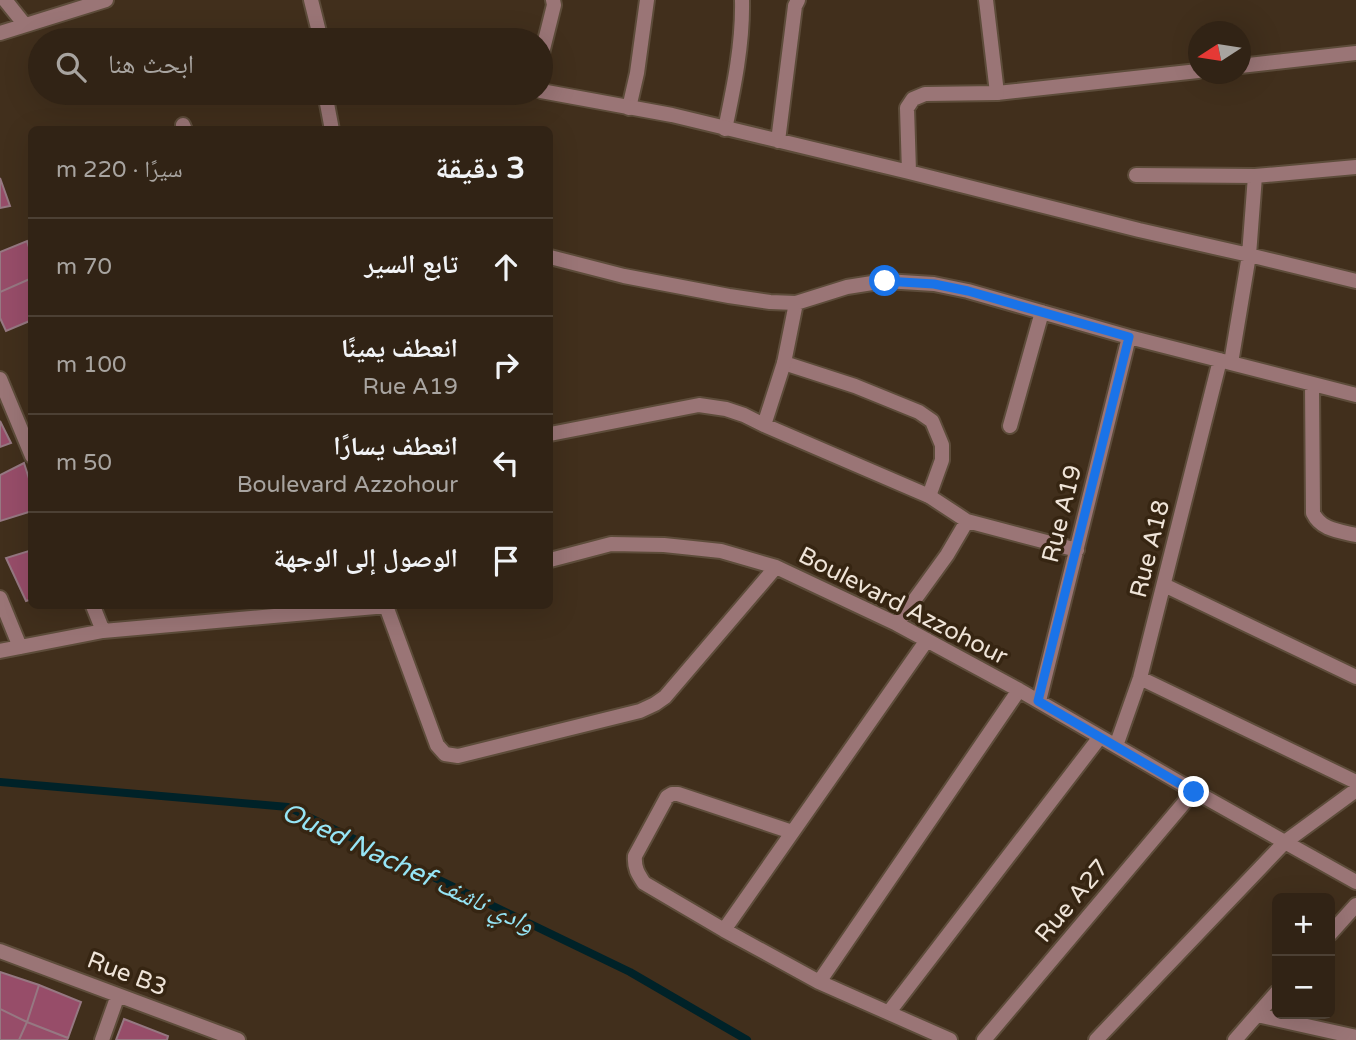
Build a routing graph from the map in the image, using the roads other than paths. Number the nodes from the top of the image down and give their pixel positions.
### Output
1 (5, 0) edge
2 (106, 0) edge
3 (311, 0) edge
4 (553, 0) edge
5 (648, 0) edge
6 (742, 0) edge
7 (798, 0) edge
8 (986, 0) edge
9 (25, 25) junction
10 (318, 28) edge
11 (548, 28) edge
12 (0, 33) edge
13 (1356, 53) edge
14 (1251, 65) edge
15 (1188, 72) edge
16 (553, 93) edge
17 (997, 93) junction
18 (327, 105) edge
19 (629, 108) junction
20 (331, 126) edge
21 (725, 129) junction
22 (778, 141) junction
23 (1356, 167) edge
24 (909, 172) junction
25 (1136, 175) dead end
26 (1255, 176) junction
27 (1249, 255) junction
28 (553, 258) edge
29 (1356, 281) edge
30 (796, 303) junction
31 (1042, 312) junction
32 (1129, 337) junction
33 (1226, 361) junction
34 (784, 363) junction
35 (0, 379) edge
36 (1312, 384) junction
37 (1356, 395) edge
38 (764, 425) junction
39 (1010, 426) dead end
40 (553, 433) edge
41 (28, 446) edge
42 (929, 496) junction
43 (967, 521) junction
44 (1356, 534) edge
45 (1077, 550) junction
46 (553, 559) edge
47 (776, 567) junction
48 (1164, 585) junction
49 (0, 598) edge
50 (94, 609) edge
51 (353, 609) edge
52 (388, 609) edge
53 (897, 624) junction
54 (103, 631) junction
55 (927, 640) junction
56 (20, 647) junction
57 (0, 651) edge
58 (1356, 677) edge
59 (1140, 678) junction
60 (1019, 690) junction
61 (1038, 701) junction
62 (1100, 737) junction
63 (1116, 746) junction
64 (1356, 782) edge
65 (1356, 790) edge
66 (1194, 792) junction
67 (792, 832) junction
68 (1285, 842) junction
69 (1356, 882) edge
70 (1356, 905) edge
71 (1335, 928) edge
72 (723, 930) junction
73 (0, 951) edge
74 (819, 982) junction
75 (118, 995) junction
76 (1272, 998) edge
77 (889, 1012) junction
78 (1256, 1016) junction
79 (1356, 1037) edge
80 (102, 1040) edge
81 (238, 1040) edge
82 (950, 1040) edge
83 (984, 1040) edge
84 (1096, 1040) edge
85 (1235, 1040) edge

1 - 9 street
2 - 9 street
3 - 10 street
4 - 11 street
5 - 19 street
6 - 21 street
7 - 22 street
8 - 17 street
9 - 12 street
13 - 14 street
15 - 17 street
16 - 19 street
17 - 24 street
18 - 20 street
19 - 21 street
21 - 22 street
22 - 24 street
23 - 26 street
24 - 27 street
25 - 26 street
26 - 27 street, Rue A18
27 - 29 street
27 - 33 street, Rue A18
28 - 30 street
30 - 31 street
30 - 34 street
31 - 32 street
31 - 39 street
32 - 33 street
32 - 45 street, Rue A19
33 - 36 street
33 - 48 street, Rue A18
34 - 38 street
34 - 42 street
35 - 41 street
36 - 37 street
36 - 44 street
38 - 40 street
38 - 42 street
42 - 43 street
43 - 45 street
43 - 53 street
45 - 61 street, Rue A19
46 - 47 street, Boulevard Azzohour
47 - 52 street
47 - 53 street, Boulevard Azzohour
48 - 58 street
48 - 59 street, Rue A18
49 - 56 street
50 - 54 street
51 - 54 street
53 - 55 street, Boulevard Azzohour
54 - 56 street
55 - 60 street, Boulevard Azzohour
55 - 67 street
56 - 57 street
59 - 63 street, Rue A18
59 - 64 street
60 - 61 street, Boulevard Azzohour
60 - 74 street
61 - 62 street, Boulevard Azzohour
62 - 63 street, Boulevard Azzohour
62 - 77 street
63 - 66 street, Boulevard Azzohour
65 - 68 street
66 - 68 street, Boulevard Azzohour
66 - 83 street, Rue A27
67 - 72 street
67 - 72 street
68 - 69 street, Boulevard Azzohour
68 - 84 street
70 - 71 street
72 - 74 street
73 - 75 street, Rue B3
74 - 77 street
75 - 80 street
75 - 81 street, Rue B3
76 - 78 street
77 - 82 street
78 - 79 street
78 - 85 street

